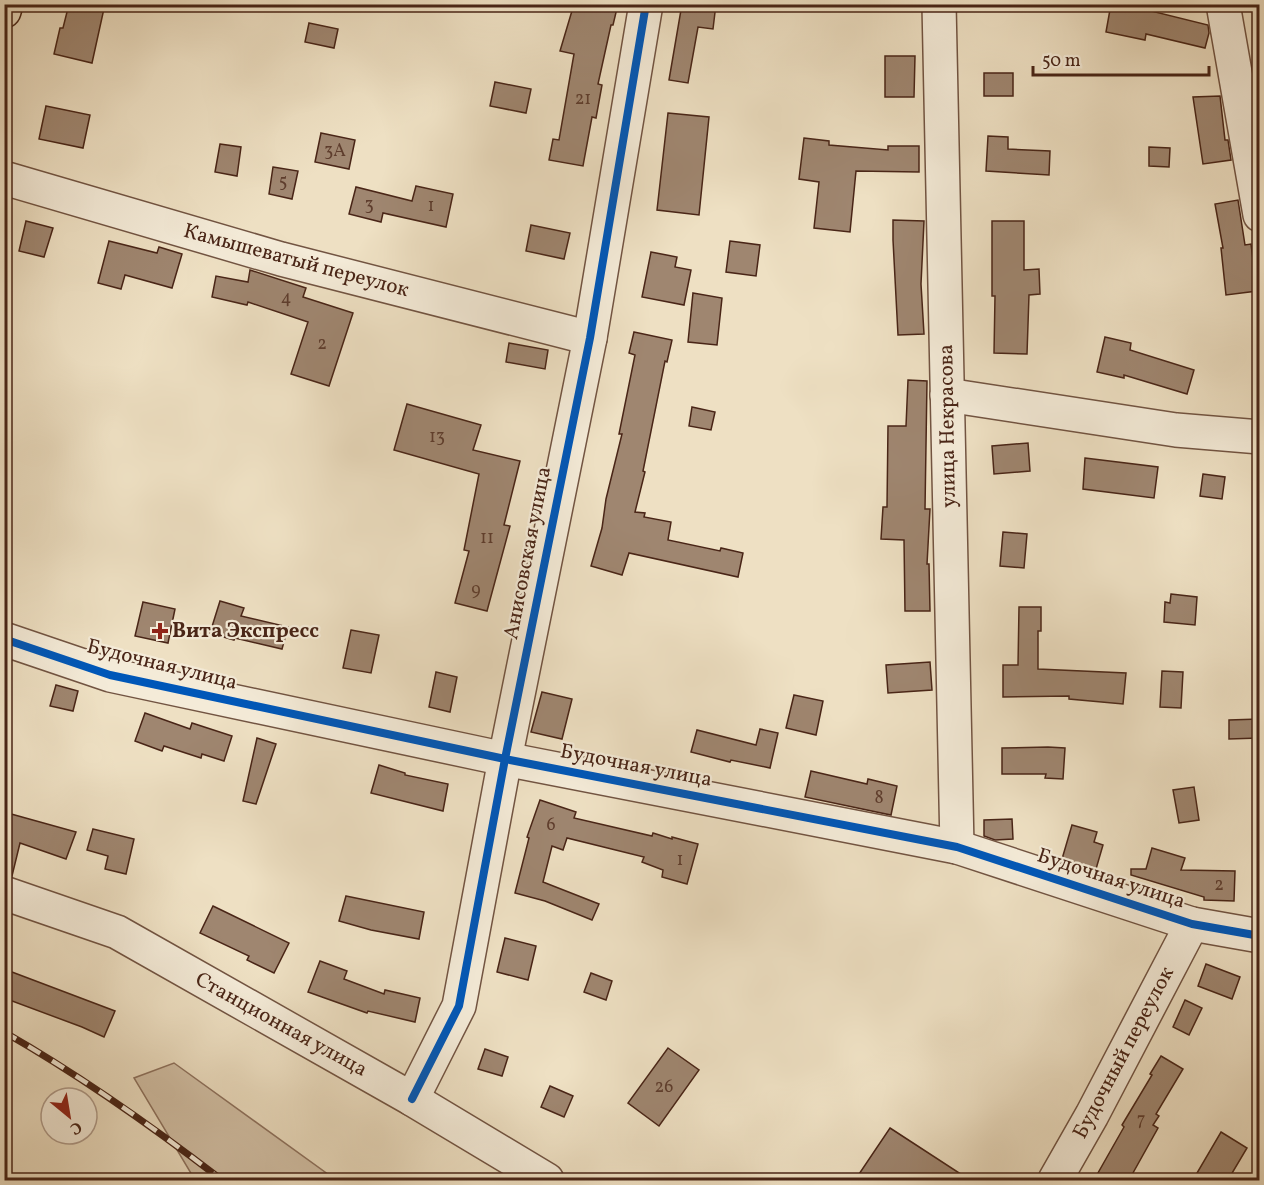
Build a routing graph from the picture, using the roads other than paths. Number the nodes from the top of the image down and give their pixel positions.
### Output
1 (6, 4) edge
2 (646, 4) edge
3 (939, 4) edge
4 (1223, 4) edge
5 (4, 11) edge
6 (4, 178) edge
7 (1260, 215) edge
8 (590, 338) junction
9 (947, 394) junction
10 (1260, 437) edge
11 (4, 639) edge
12 (505, 759) junction
13 (957, 847) junction
14 (4, 893) edge
15 (1192, 924) junction
16 (1260, 936) edge
17 (412, 1099) junction
18 (547, 1180) edge
19 (1054, 1180) edge

1 - 5 main road
2 - 8 street, Анисовская улица
3 - 9 street, улица Некрасова
4 - 7 street
6 - 8 street, Камышеватый переулок
8 - 12 street, Анисовская улица
9 - 10 street
9 - 13 street, улица Некрасова
11 - 12 street, Будочная улица
12 - 13 street, Будочная улица
12 - 17 street, Анисовская улица
13 - 15 street, Будочная улица
14 - 17 street, Станционная улица
15 - 16 street, Будочная улица
15 - 19 street, Будочный переулок
17 - 18 street, Станционная улица

